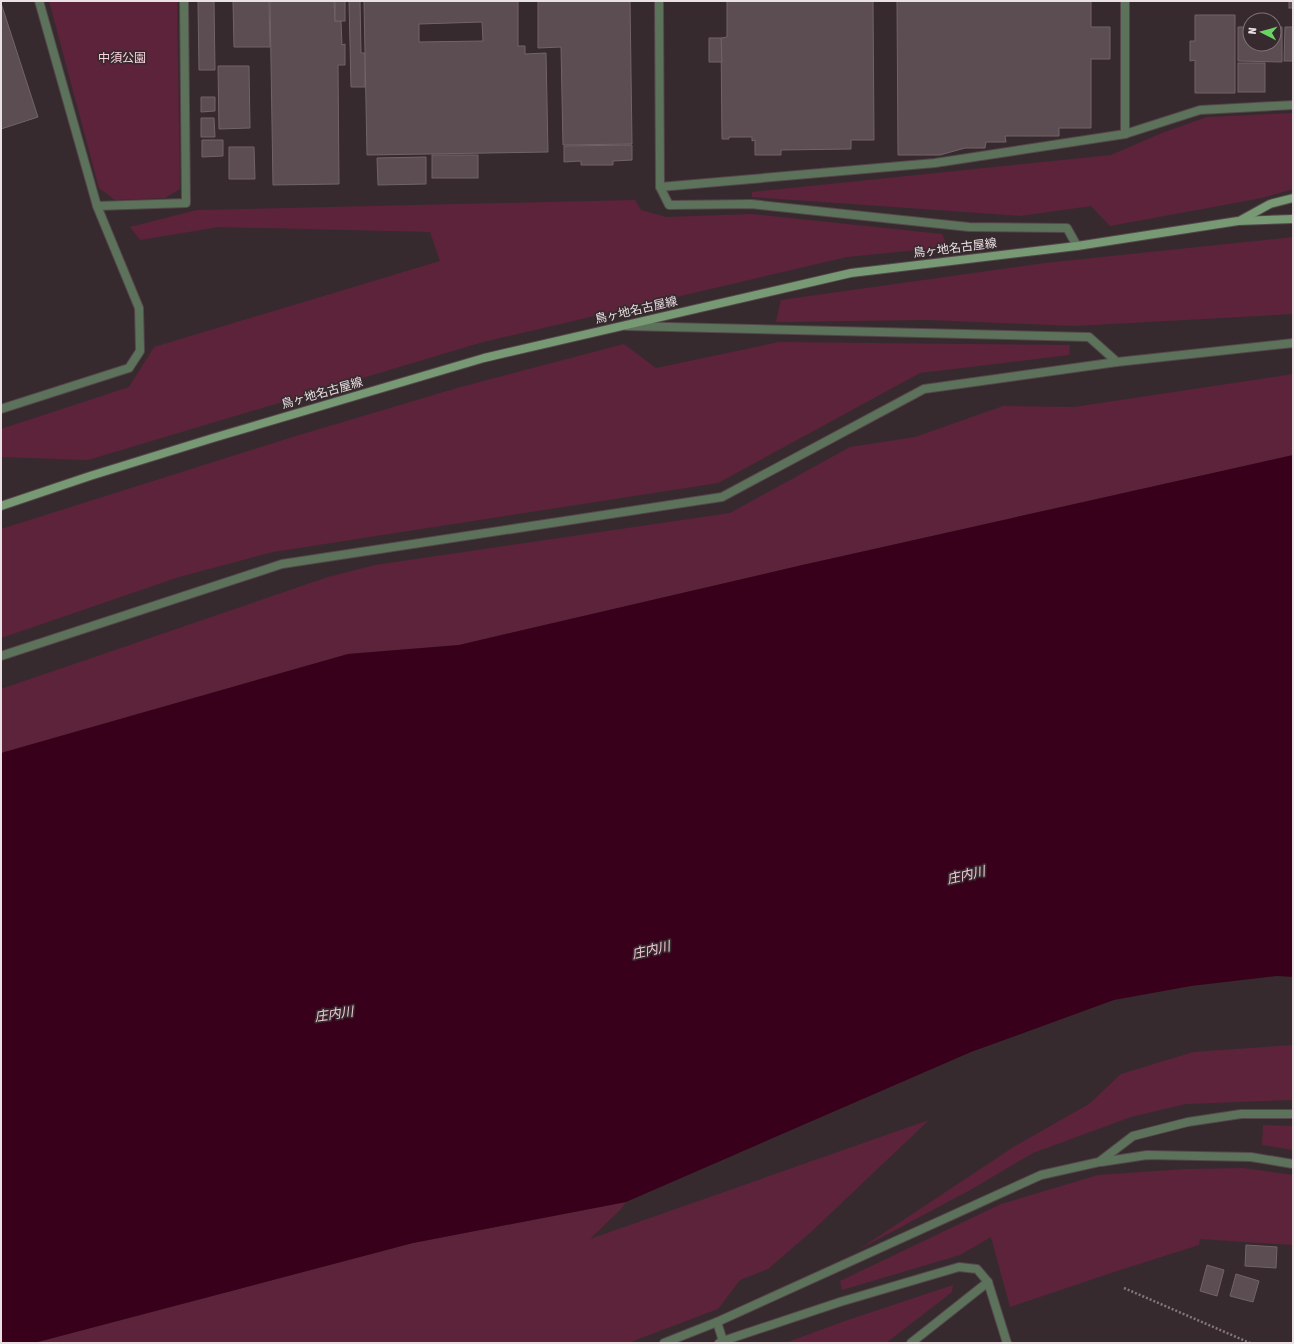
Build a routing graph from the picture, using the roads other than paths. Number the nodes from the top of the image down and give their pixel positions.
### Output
1 (39, 1) edge
2 (184, 1) edge
3 (659, 1) edge
4 (1125, 1) edge
5 (1293, 105) edge
6 (1125, 134) junction
7 (660, 187) junction
8 (1293, 198) edge
9 (97, 206) junction
10 (1293, 219) edge
11 (1238, 221) junction
12 (1077, 246) junction
13 (618, 326) junction
14 (1293, 343) edge
15 (1117, 362) junction
16 (1, 409) edge
17 (1, 506) edge
18 (1, 656) edge
19 (1293, 1114) edge
20 (1099, 1162) junction
21 (1293, 1164) edge
22 (988, 1282) junction
23 (717, 1322) junction
24 (721, 1342) edge
25 (664, 1343) edge
26 (911, 1343) edge
27 (1007, 1343) edge

1 - 9 street
2 - 9 street
3 - 7 street
4 - 6 street
5 - 6 street
6 - 7 street
7 - 12 street
8 - 11 main road
9 - 16 street
10 - 11 main road, 鳥ヶ地名古屋線
11 - 12 main road, 鳥ヶ地名古屋線
12 - 13 main road, 鳥ヶ地名古屋線
13 - 15 street
13 - 17 main road, 鳥ヶ地名古屋線
14 - 15 street
15 - 18 street
19 - 20 street
20 - 21 street
20 - 23 street
22 - 24 street
22 - 26 street
22 - 27 street
23 - 24 street
23 - 25 street

